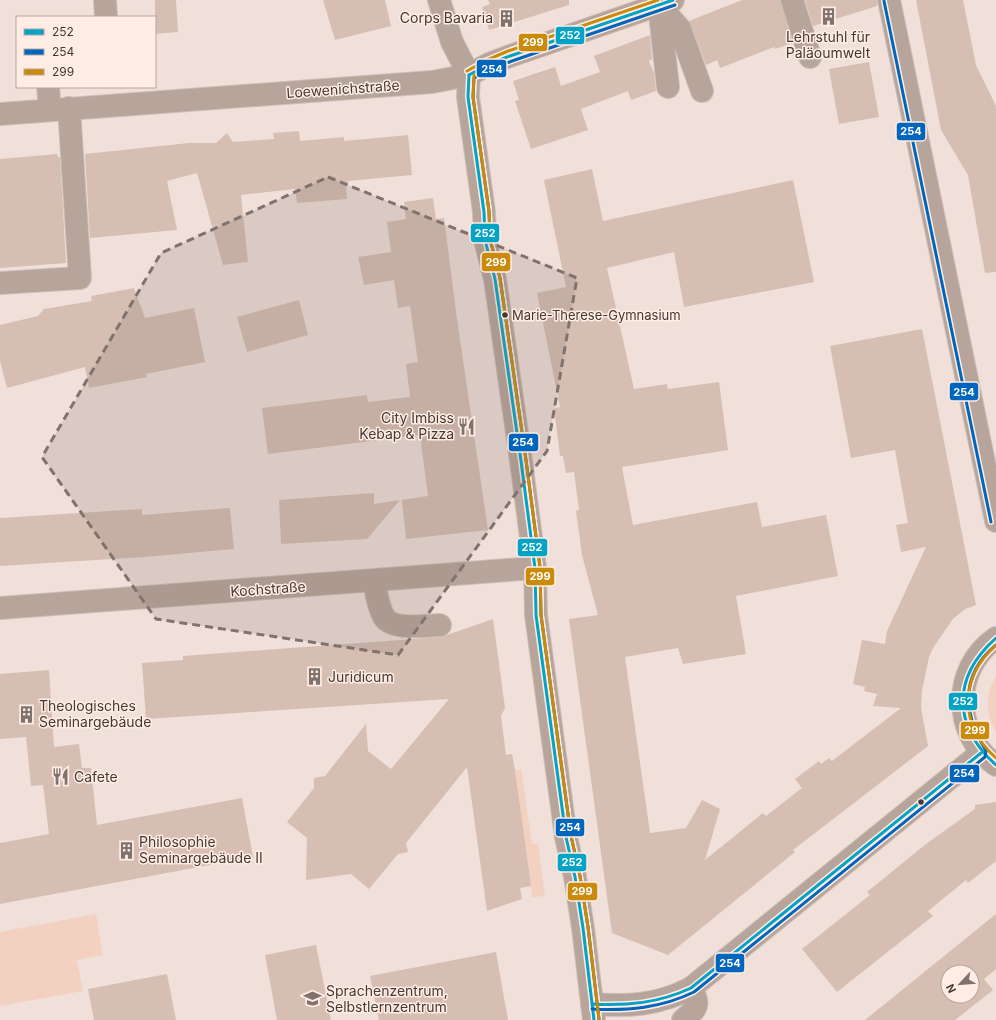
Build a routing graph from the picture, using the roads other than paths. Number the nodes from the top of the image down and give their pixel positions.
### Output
1 (105, 0) edge
2 (438, 0) edge
3 (792, 0) edge
4 (889, 0) edge
5 (666, 2) edge
6 (106, 16) edge
7 (810, 57) dead end
8 (469, 75) junction
9 (668, 87) dead end
10 (48, 88) edge
11 (702, 92) dead end
12 (114, 96) edge
13 (59, 109) junction
14 (0, 114) edge
15 (0, 283) edge
16 (996, 521) edge
17 (535, 568) junction
18 (374, 581) junction
19 (0, 608) edge
20 (440, 625) dead end
21 (996, 638) edge
22 (989, 759) edge
23 (691, 988) junction
24 (593, 1012) edge
25 (683, 1020) edge

1 - 6 street
2 - 8 street
3 - 7 street
4 - 16 street
5 - 8 street, Loewenichstraße
5 - 9 street
5 - 11 street
8 - 12 street, Loewenichstraße
8 - 17 street
10 - 13 street
12 - 13 street, Loewenichstraße
13 - 14 street, Loewenichstraße
13 - 15 street
17 - 18 street, Kochstraße
17 - 24 street
18 - 19 street, Kochstraße
18 - 20 street
21 - 22 street
22 - 23 street
23 - 24 street
23 - 25 street

